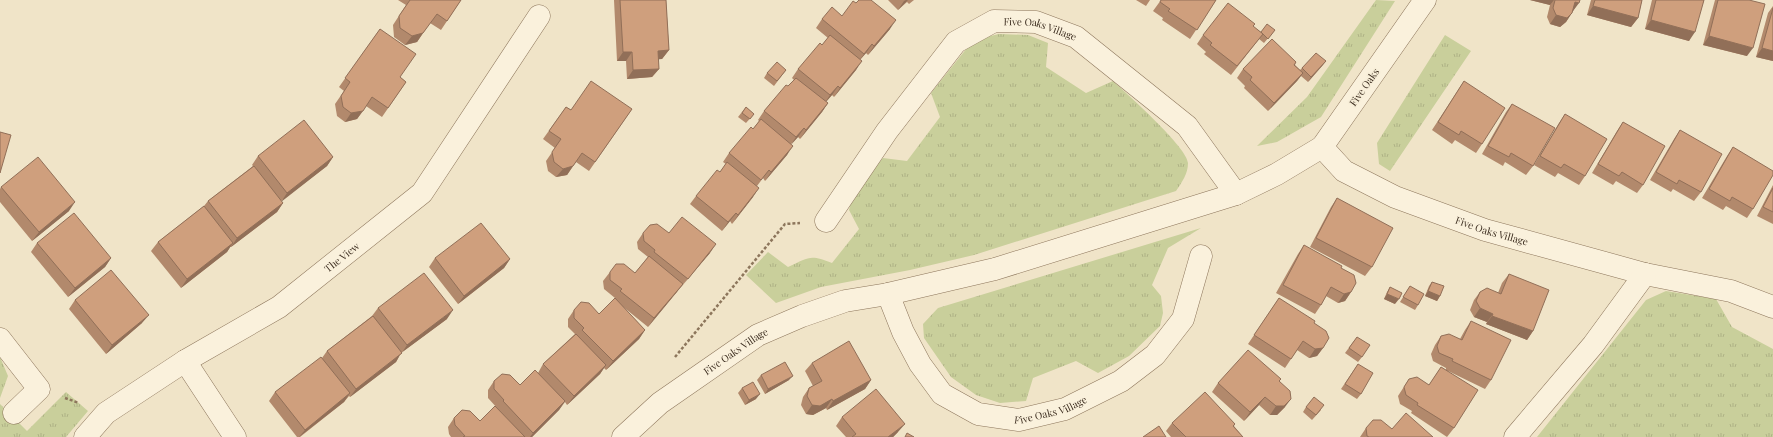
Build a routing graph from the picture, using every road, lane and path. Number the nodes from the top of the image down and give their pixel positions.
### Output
1 (1425, 0) edge
2 (539, 16) dead end
3 (1322, 148) junction
4 (1236, 194) junction
5 (826, 221) joint
6 (1201, 256) dead end
7 (1645, 274) junction
8 (888, 294) junction
9 (1773, 307) edge
10 (0, 339) edge
11 (185, 361) junction
12 (671, 361) dead end
13 (39, 389) junction
14 (14, 413) dead end
15 (106, 413) junction
16 (85, 437) edge
17 (235, 437) edge
18 (623, 437) edge
19 (1515, 437) edge

1 - 3 street, Five Oaks
2 - 11 street, The View
3 - 4 street, Five Oaks Village
3 - 7 street, Five Oaks Village
4 - 5 street, Five Oaks Village
4 - 8 street, Five Oaks Village
5 - 12 path
6 - 8 street, Five Oaks Village
7 - 9 street, Five Oaks Village
7 - 19 street
8 - 18 street, Five Oaks Village
10 - 13 street
11 - 15 street, The View
11 - 17 street
13 - 14 street
13 - 15 path
15 - 16 street, The View

